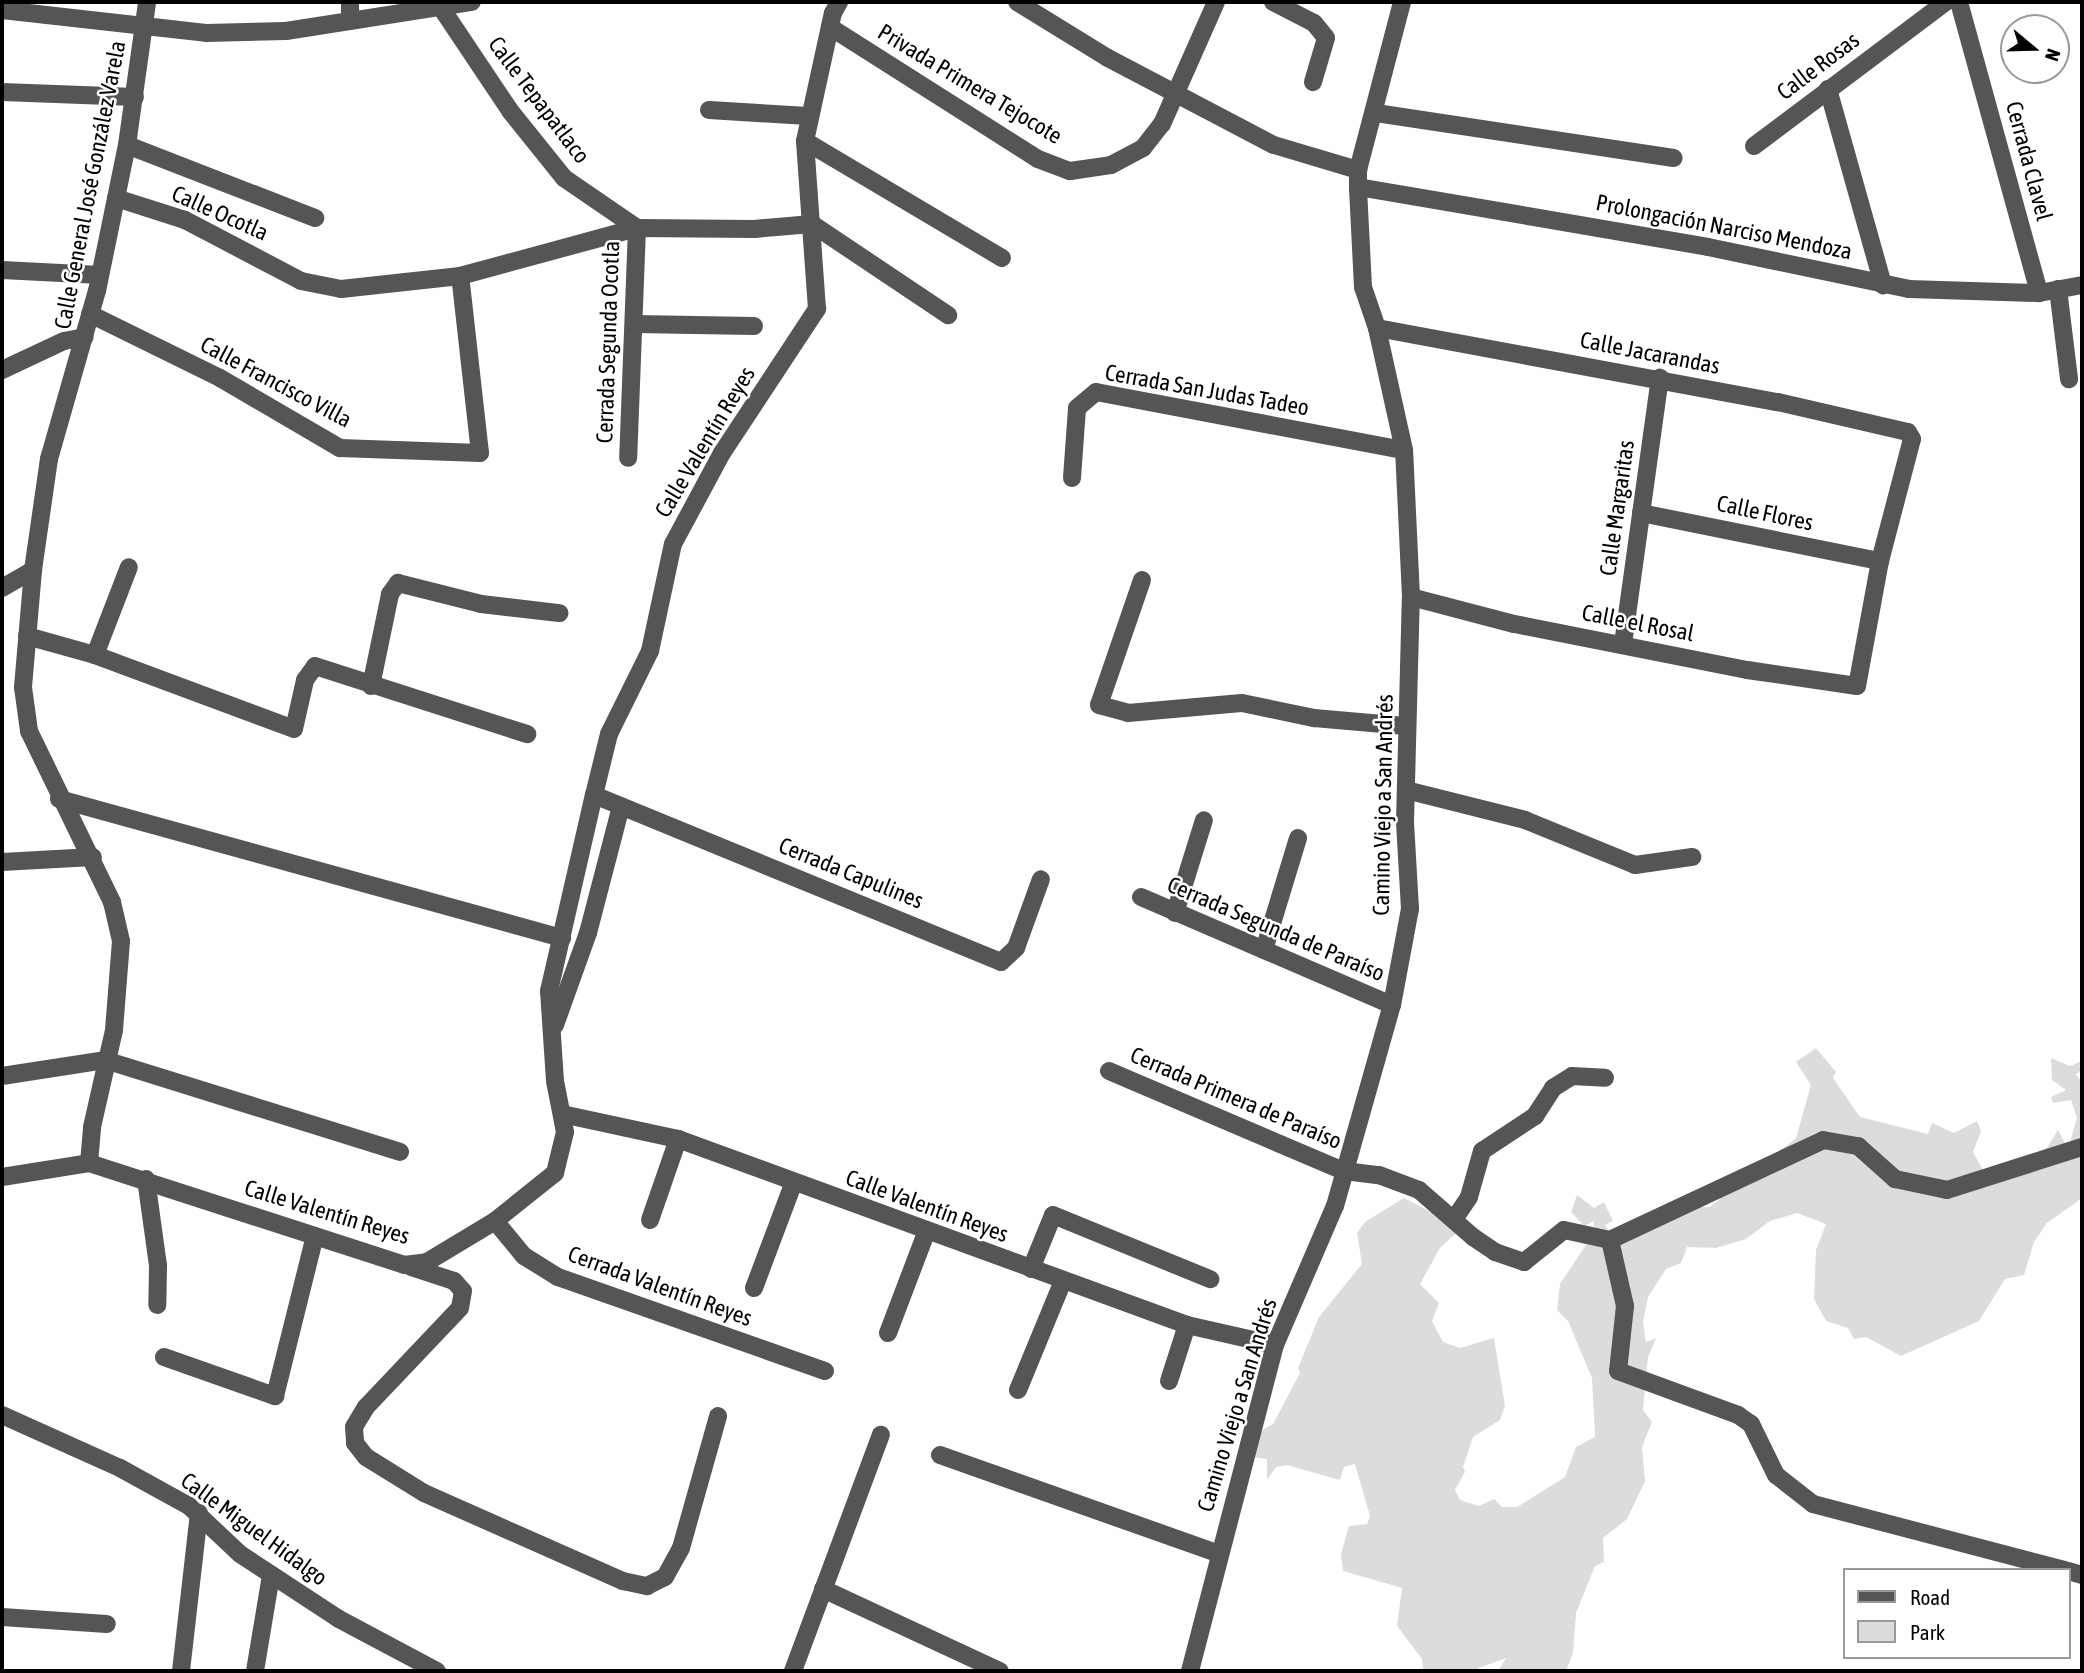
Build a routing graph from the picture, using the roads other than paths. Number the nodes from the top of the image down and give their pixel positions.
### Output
1 (147, 2) edge
2 (350, 2) edge
3 (472, 2) edge
4 (839, 2) edge
5 (1017, 2) edge
6 (1216, 2) edge
7 (1273, 2) edge
8 (1402, 2) edge
9 (1946, 2) edge
10 (1959, 2) edge
11 (411, 7) edge
12 (2, 9) edge
13 (442, 9) junction
14 (350, 21) junction
15 (146, 26) junction
16 (830, 27) junction
17 (1313, 82) dead end
18 (1828, 89) junction
19 (1175, 90) junction
20 (2, 92) edge
21 (135, 97) junction
22 (709, 110) dead end
23 (1376, 113) junction
24 (808, 116) junction
25 (805, 141) junction
26 (127, 145) junction
27 (1754, 146) dead end
28 (1674, 158) dead end
29 (1358, 179) junction
30 (116, 198) junction
31 (315, 218) dead end
32 (812, 224) junction
33 (638, 228) junction
34 (1002, 258) dead end
35 (2, 270) edge
36 (100, 275) junction
37 (460, 276) junction
38 (1883, 285) junction
39 (2082, 285) edge
40 (2058, 289) junction
41 (2039, 293) junction
42 (90, 314) junction
43 (948, 316) dead end
44 (635, 324) junction
45 (754, 326) dead end
46 (1377, 328) junction
47 (85, 337) junction
48 (2, 370) edge
49 (1660, 379) junction
50 (2069, 379) dead end
51 (1404, 450) junction
52 (628, 458) dead end
53 (1072, 478) dead end
54 (1641, 513) junction
55 (1880, 561) junction
56 (130, 567) dead end
57 (33, 570) junction
58 (1142, 580) dead end
59 (2, 588) edge
60 (1410, 597) junction
61 (559, 613) dead end
62 (27, 636) junction
63 (1623, 644) junction
64 (95, 655) junction
65 (371, 686) junction
66 (1406, 726) junction
67 (527, 734) dead end
68 (1406, 790) junction
69 (594, 794) junction
70 (59, 799) junction
71 (621, 806) junction
72 (1204, 820) dead end
73 (1298, 838) dead end
74 (93, 857) junction
75 (1692, 857) dead end
76 (2, 862) edge
77 (1041, 879) dead end
78 (1141, 897) dead end
79 (1175, 913) junction
80 (562, 938) junction
81 (1264, 950) junction
82 (1392, 1005) junction
83 (551, 1038) junction
84 (105, 1060) junction
85 (1109, 1071) dead end
86 (2, 1076) edge
87 (1605, 1078) dead end
88 (562, 1114) junction
89 (678, 1139) junction
90 (2082, 1147) edge
91 (400, 1152) dead end
92 (89, 1163) junction
93 (1344, 1171) junction
94 (2, 1177) edge
95 (146, 1179) junction
96 (793, 1184) junction
97 (1455, 1218) junction
98 (650, 1220) dead end
99 (495, 1222) junction
100 (926, 1233) junction
101 (315, 1236) junction
102 (1610, 1240) junction
103 (404, 1265) junction
104 (1031, 1269) junction
105 (1210, 1279) dead end
106 (1063, 1281) junction
107 (754, 1288) dead end
108 (157, 1305) dead end
109 (1186, 1325) junction
110 (888, 1333) dead end
111 (1275, 1345) junction
112 (164, 1357) dead end
113 (825, 1371) dead end
114 (1169, 1381) dead end
115 (1018, 1390) dead end
116 (2, 1415) edge
117 (718, 1416) dead end
118 (881, 1435) dead end
119 (940, 1455) dead end
120 (199, 1513) junction
121 (1220, 1554) junction
122 (2058, 1568) edge
123 (271, 1574) junction
124 (823, 1589) junction
125 (2, 1617) edge
126 (107, 1624) dead end
127 (181, 1671) edge
128 (255, 1671) edge
129 (437, 1671) edge
130 (793, 1671) edge
131 (1000, 1671) edge
132 (1190, 1671) edge

1 - 15 street, Calle General José González Varela
2 - 14 street
3 - 13 street
4 - 16 street, Calle Valentín Reyes
5 - 19 street, Prolongación Narciso Mendoza
6 - 19 street, Privada Primera Tejocote
7 - 17 street
8 - 23 street, Camino Viejo a San Andrés
9 - 18 street, Calle Rosas
10 - 41 street, Cerrada Clavel
11 - 13 street
11 - 14 street
12 - 15 street
13 - 33 street, Calle Tepapatlaco
14 - 15 street
15 - 21 street, Calle General José González Varela
16 - 19 street, Privada Primera Tejocote
16 - 24 street, Calle Valentín Reyes
18 - 27 street, Calle Rosas
18 - 38 street
19 - 29 street, Prolongación Narciso Mendoza
20 - 21 street
21 - 26 street, Calle General José González Varela
22 - 24 street
23 - 28 street
23 - 29 street, Camino Viejo a San Andrés
24 - 25 street, Calle Valentín Reyes
25 - 32 street, Calle Valentín Reyes
25 - 34 street
26 - 30 street, Calle General José González Varela
26 - 31 street
29 - 38 street, Prolongación Narciso Mendoza
29 - 46 street, Camino Viejo a San Andrés
30 - 36 street, Calle General José González Varela
30 - 37 street, Calle Ocotla
32 - 33 street
32 - 43 street
32 - 69 street, Calle Valentín Reyes
33 - 37 street
33 - 44 street, Cerrada Segunda Ocotla
35 - 36 street
36 - 42 street, Calle General José González Varela
37 - 42 street, Calle Francisco Villa
38 - 41 street, Prolongación Narciso Mendoza
39 - 40 street, Prolongación Narciso Mendoza
40 - 41 street, Prolongación Narciso Mendoza
40 - 50 street
42 - 47 street, Calle General José González Varela
44 - 45 street
44 - 52 street, Cerrada Segunda Ocotla
46 - 49 street, Calle Jacarandas
46 - 51 street, Camino Viejo a San Andrés
47 - 48 street
47 - 57 street, Calle General José González Varela
49 - 54 street, Calle Margaritas
49 - 55 street, Calle Jacarandas
51 - 53 street, Cerrada San Judas Tadeo
51 - 60 street, Camino Viejo a San Andrés
54 - 55 street, Calle Flores
54 - 63 street, Calle Margaritas
55 - 63 street, Calle el Rosal
56 - 64 street
57 - 59 street
57 - 62 street, Calle General José González Varela
58 - 66 street
60 - 63 street, Calle el Rosal
60 - 66 street, Camino Viejo a San Andrés
61 - 65 street
62 - 64 street
62 - 70 street, Calle General José González Varela
64 - 65 street
65 - 67 street
66 - 68 street, Camino Viejo a San Andrés
68 - 75 street
68 - 82 street, Camino Viejo a San Andrés
69 - 71 street, Cerrada Capulines
69 - 80 street, Calle Valentín Reyes
70 - 74 street, Calle General José González Varela
70 - 80 street
71 - 77 street, Cerrada Capulines
71 - 83 street
72 - 79 street
73 - 81 street
74 - 76 street
74 - 84 street, Calle General José González Varela
78 - 79 street, Cerrada Segunda de Paraíso
79 - 81 street, Cerrada Segunda de Paraíso
80 - 83 street, Calle Valentín Reyes
81 - 82 street, Cerrada Segunda de Paraíso
82 - 93 street, Camino Viejo a San Andrés
83 - 88 street, Calle Valentín Reyes
84 - 86 street
84 - 91 street
84 - 92 street, Calle General José González Varela
85 - 93 street, Cerrada Primera de Paraíso
87 - 97 street
88 - 89 street, Calle Valentín Reyes
88 - 99 street, Calle Valentín Reyes
89 - 96 street, Calle Valentín Reyes
89 - 98 street
90 - 102 street
92 - 94 street, Calle Valentín Reyes
92 - 95 street, Calle Valentín Reyes
93 - 97 street, Cerrada Primera de Paraíso
93 - 111 street, Camino Viejo a San Andrés
95 - 101 street, Calle Valentín Reyes
95 - 108 street
96 - 100 street, Calle Valentín Reyes
96 - 107 street
97 - 102 street, Cerrada Primera de Paraíso
99 - 103 street, Calle Valentín Reyes
99 - 113 street, Cerrada Valentín Reyes
100 - 104 street, Calle Valentín Reyes
100 - 110 street
101 - 103 street, Calle Valentín Reyes
101 - 112 street
102 - 122 street
103 - 117 street
104 - 105 street
104 - 106 street, Calle Valentín Reyes
106 - 109 street, Calle Valentín Reyes
106 - 115 street
109 - 111 street, Calle Valentín Reyes
109 - 114 street
111 - 121 street, Camino Viejo a San Andrés
116 - 120 street, Calle Miguel Hidalgo
118 - 124 street
119 - 121 street
120 - 123 street, Calle Miguel Hidalgo
120 - 127 street
121 - 132 street, Camino Viejo a San Andrés
123 - 128 street
123 - 129 street, Calle Miguel Hidalgo
124 - 130 street
124 - 131 street
125 - 126 street

